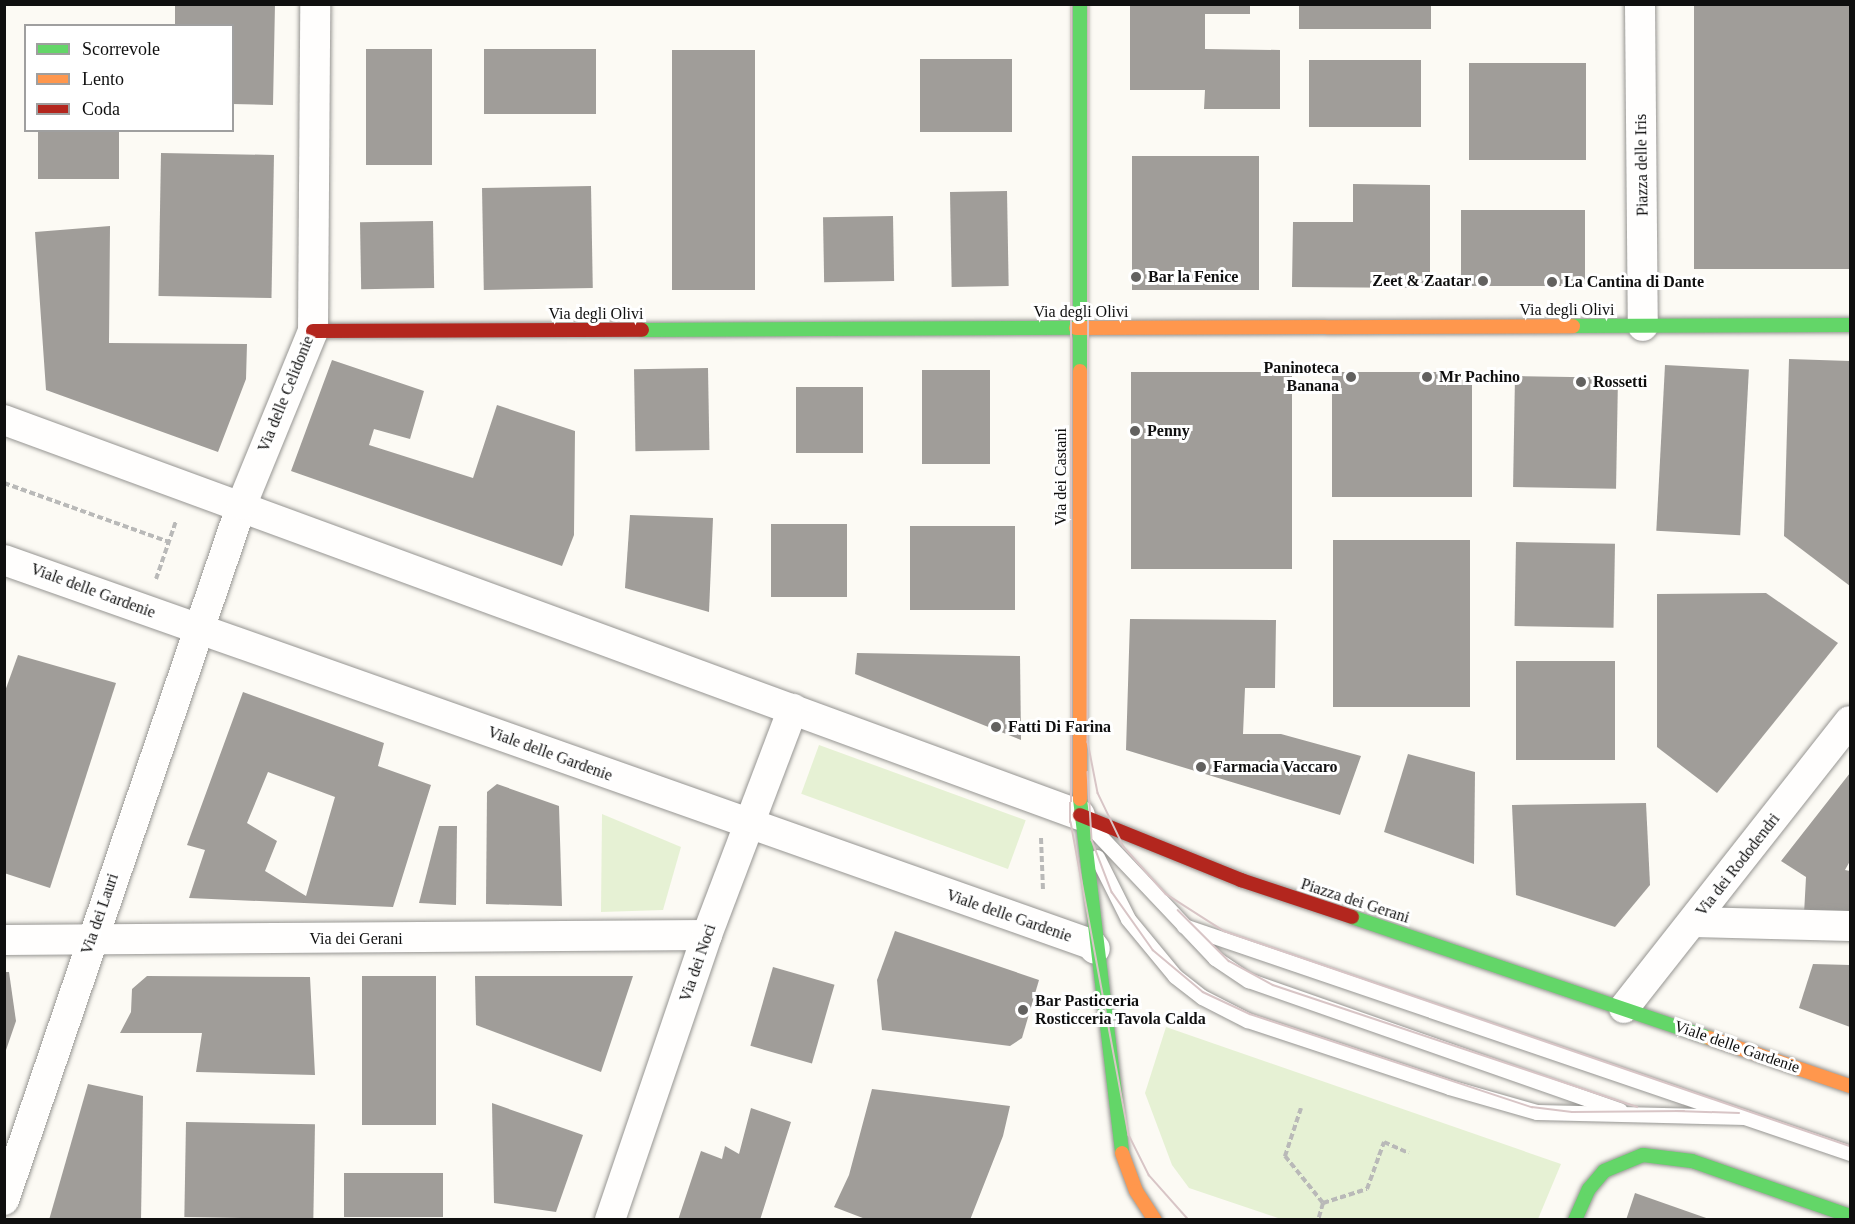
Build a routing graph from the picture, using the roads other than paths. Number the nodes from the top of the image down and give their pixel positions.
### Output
1 (315, 4) edge
2 (1080, 4) edge
3 (1640, 4) edge
4 (1851, 325) edge
5 (1643, 326) junction
6 (1078, 329) junction
7 (313, 331) junction
8 (4, 420) edge
9 (242, 504) junction
10 (4, 560) edge
11 (199, 629) junction
12 (793, 709) junction
13 (1851, 721) edge
14 (1080, 815) junction
15 (748, 824) junction
16 (1693, 921) junction
17 (1184, 926) junction
18 (1851, 926) edge
19 (707, 935) junction
20 (4, 940) edge
21 (90, 941) junction
22 (1095, 950) junction
23 (1624, 1008) junction
24 (1851, 1086) edge
25 (1635, 1114) junction
26 (1745, 1117) junction
27 (1851, 1153) edge
28 (4, 1200) edge
29 (1851, 1216) edge
30 (610, 1220) edge
31 (1155, 1220) edge
32 (1575, 1220) edge

1 - 7 street, Via delle Celidonie
2 - 6 street, Via dei Castani
3 - 5 street, Piazza delle Iris
4 - 5 street, Via degli Olivi
5 - 6 street, Via degli Olivi
6 - 7 street, Via degli Olivi
6 - 14 street, Via dei Castani
7 - 9 street, Via delle Celidonie
8 - 9 street
9 - 11 street, Via delle Celidonie
9 - 12 street
10 - 11 street, Viale delle Gardenie
11 - 15 street, Viale delle Gardenie
11 - 21 street, Via dei Lauri
12 - 14 street
12 - 15 street, Via dei Noci
13 - 16 street, Via dei Rododendri
14 - 17 lane
14 - 22 street, Via dei Castani
14 - 23 street, Piazza dei Gerani
14 - 25 lane
15 - 19 street, Via dei Noci
15 - 22 street, Viale delle Gardenie
16 - 18 street
16 - 23 street, Via dei Rododendri
17 - 25 lane
17 - 26 lane
19 - 21 street, Via dei Gerani
19 - 30 street, Via dei Noci
20 - 21 street, Via dei Gerani
21 - 28 street, Via dei Lauri
22 - 31 street
23 - 24 street, Viale delle Gardenie
25 - 26 lane
26 - 27 lane
29 - 32 street

